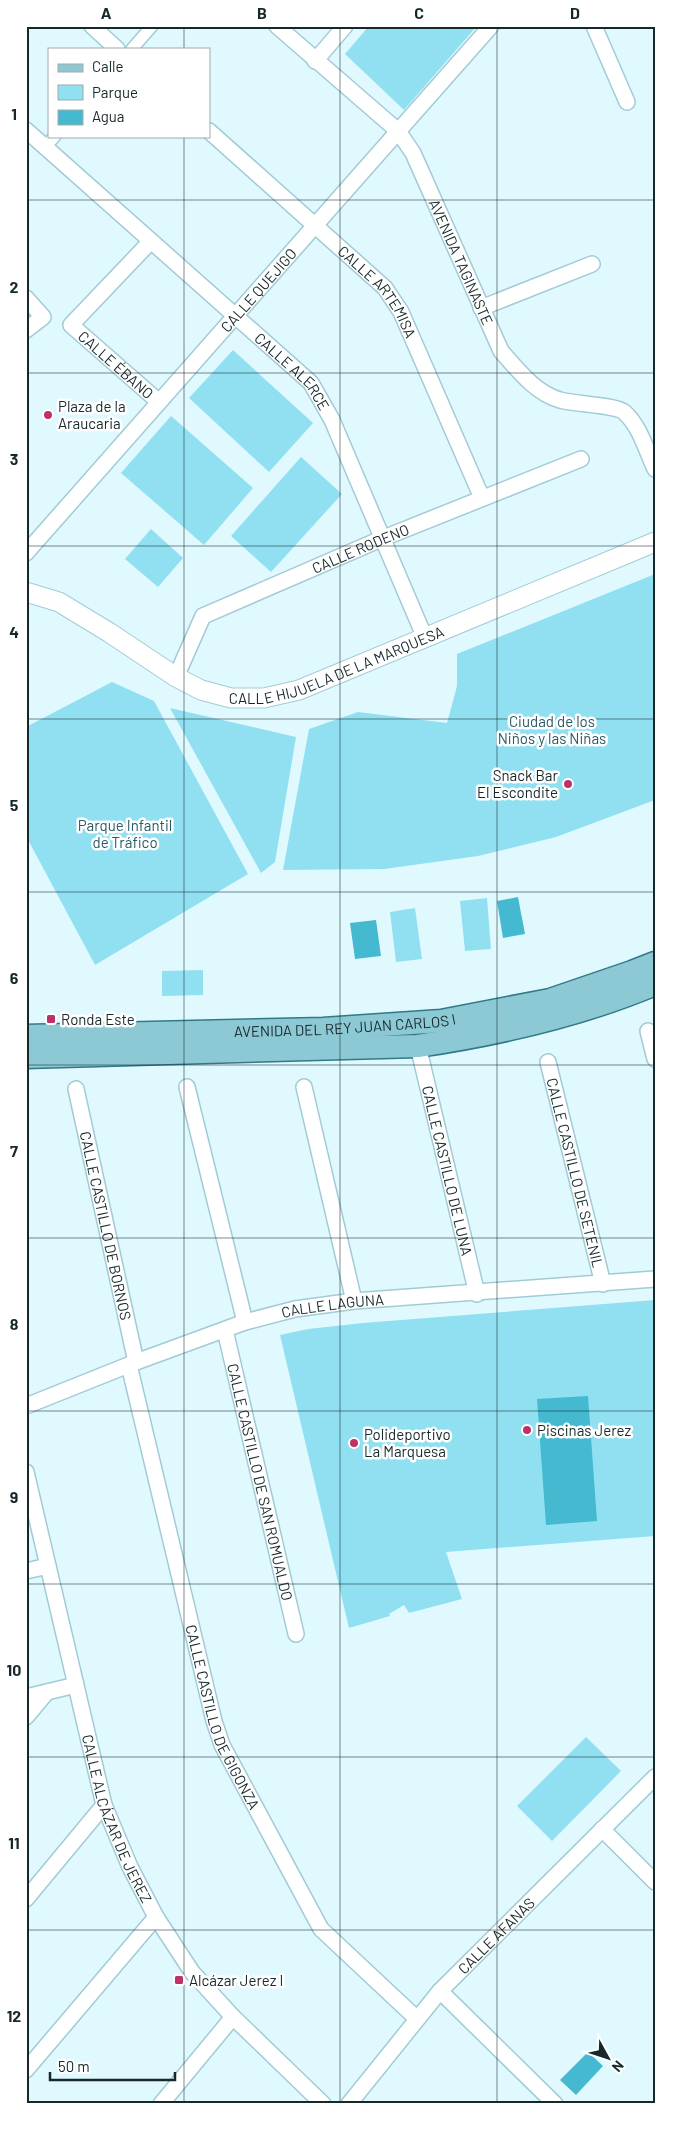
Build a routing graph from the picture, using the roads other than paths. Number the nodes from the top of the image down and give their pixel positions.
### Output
1 (92, 26) edge
2 (152, 26) edge
3 (277, 26) edge
4 (346, 26) edge
5 (491, 26) edge
6 (594, 26) edge
7 (116, 48) edge
8 (133, 48) edge
9 (315, 61) junction
10 (627, 102) dead end
11 (26, 130) edge
12 (210, 132) edge
13 (398, 132) junction
14 (50, 142) edge
15 (316, 226) junction
16 (150, 241) junction
17 (592, 264) dead end
18 (26, 298) edge
19 (481, 308) junction
20 (235, 316) junction
21 (26, 330) edge
22 (159, 402) junction
23 (581, 460) dead end
24 (655, 469) edge
25 (482, 498) junction
26 (381, 539) junction
27 (655, 542) edge
28 (26, 553) edge
29 (26, 592) edge
30 (425, 638) junction
31 (176, 677) junction
32 (655, 963) edge
33 (655, 984) edge
34 (648, 1030) dead end
35 (26, 1036) edge
36 (418, 1046) junction
37 (26, 1057) edge
38 (655, 1058) edge
39 (548, 1062) dead end
40 (187, 1087) dead end
41 (304, 1088) dead end
42 (76, 1090) dead end
43 (655, 1279) edge
44 (603, 1284) junction
45 (477, 1294) junction
46 (354, 1302) junction
47 (245, 1322) junction
48 (226, 1330) junction
49 (133, 1364) junction
50 (26, 1406) edge
51 (26, 1472) edge
52 (48, 1566) junction
53 (26, 1571) edge
54 (296, 1634) dead end
55 (76, 1685) junction
56 (46, 1692) junction
57 (26, 1697) edge
58 (26, 1717) edge
59 (655, 1777) edge
60 (104, 1805) junction
61 (602, 1829) junction
62 (655, 1882) edge
63 (26, 1899) edge
64 (156, 1917) junction
65 (440, 1991) junction
66 (233, 2017) junction
67 (416, 2018) junction
68 (26, 2070) edge
69 (161, 2104) edge
70 (323, 2104) edge
71 (349, 2104) edge
72 (555, 2104) edge

1 - 7 street
2 - 8 street
3 - 9 street, AVENIDA TAGINASTE
4 - 9 street
5 - 13 street, CALLE QUEJIGO
6 - 10 street
9 - 13 street, AVENIDA TAGINASTE
11 - 14 street, CALLE ALERCE
12 - 15 street, CALLE ARTEMISA
13 - 15 street, CALLE QUEJIGO
13 - 19 street, AVENIDA TAGINASTE
14 - 16 street, CALLE ALERCE
15 - 20 street, CALLE QUEJIGO
15 - 25 street, CALLE ARTEMISA
16 - 20 street, CALLE ALERCE
16 - 22 street, CALLE ÉBANO
17 - 19 street
18 - 21 street
19 - 24 street, AVENIDA TAGINASTE
20 - 22 street, CALLE QUEJIGO
20 - 26 street, CALLE ALERCE
22 - 28 street, CALLE QUEJIGO
23 - 25 street, CALLE RODENO
25 - 26 street, CALLE RODENO
26 - 30 street, CALLE ALERCE
26 - 31 street, CALLE RODENO
27 - 30 street, CALLE HIJUELA DE LA MARQUESA
29 - 31 street, CALLE HIJUELA DE LA MARQUESA
30 - 31 street, CALLE HIJUELA DE LA MARQUESA
32 - 35 main road, AVENIDA DEL REY JUAN CARLOS I
33 - 36 main road, AVENIDA DEL REY JUAN CARLOS I
34 - 38 street
36 - 37 main road, AVENIDA DEL REY JUAN CARLOS I
36 - 45 street, CALLE CASTILLO DE LUNA
39 - 44 street, CALLE CASTILLO DE SETENIL
40 - 47 street
41 - 46 street
42 - 49 street, CALLE CASTILLO DE BORNOS
43 - 44 street, CALLE LAGUNA
44 - 45 street, CALLE LAGUNA
45 - 46 street, CALLE LAGUNA
46 - 47 street, CALLE LAGUNA
47 - 48 street, CALLE LAGUNA
48 - 49 street, CALLE LAGUNA
48 - 54 street, CALLE CASTILLO DE SAN ROMUALDO
49 - 50 street, CALLE LAGUNA
49 - 67 street, CALLE CASTILLO DE GIGONZA
51 - 52 street, CALLE ALCÁZAR DE JEREZ
52 - 53 street
52 - 55 street, CALLE ALCÁZAR DE JEREZ
55 - 56 street
55 - 60 street, CALLE ALCÁZAR DE JEREZ
56 - 57 street
56 - 58 street
59 - 61 street, CALLE AFANAS
60 - 63 street
60 - 64 street, CALLE ALCÁZAR DE JEREZ
61 - 62 street
61 - 65 street, CALLE AFANAS
64 - 66 street, CALLE ALCÁZAR DE JEREZ
64 - 68 street
65 - 67 street, CALLE AFANAS
65 - 72 street
66 - 69 street
66 - 70 street, CALLE ALCÁZAR DE JEREZ
67 - 71 street, CALLE AFANAS

